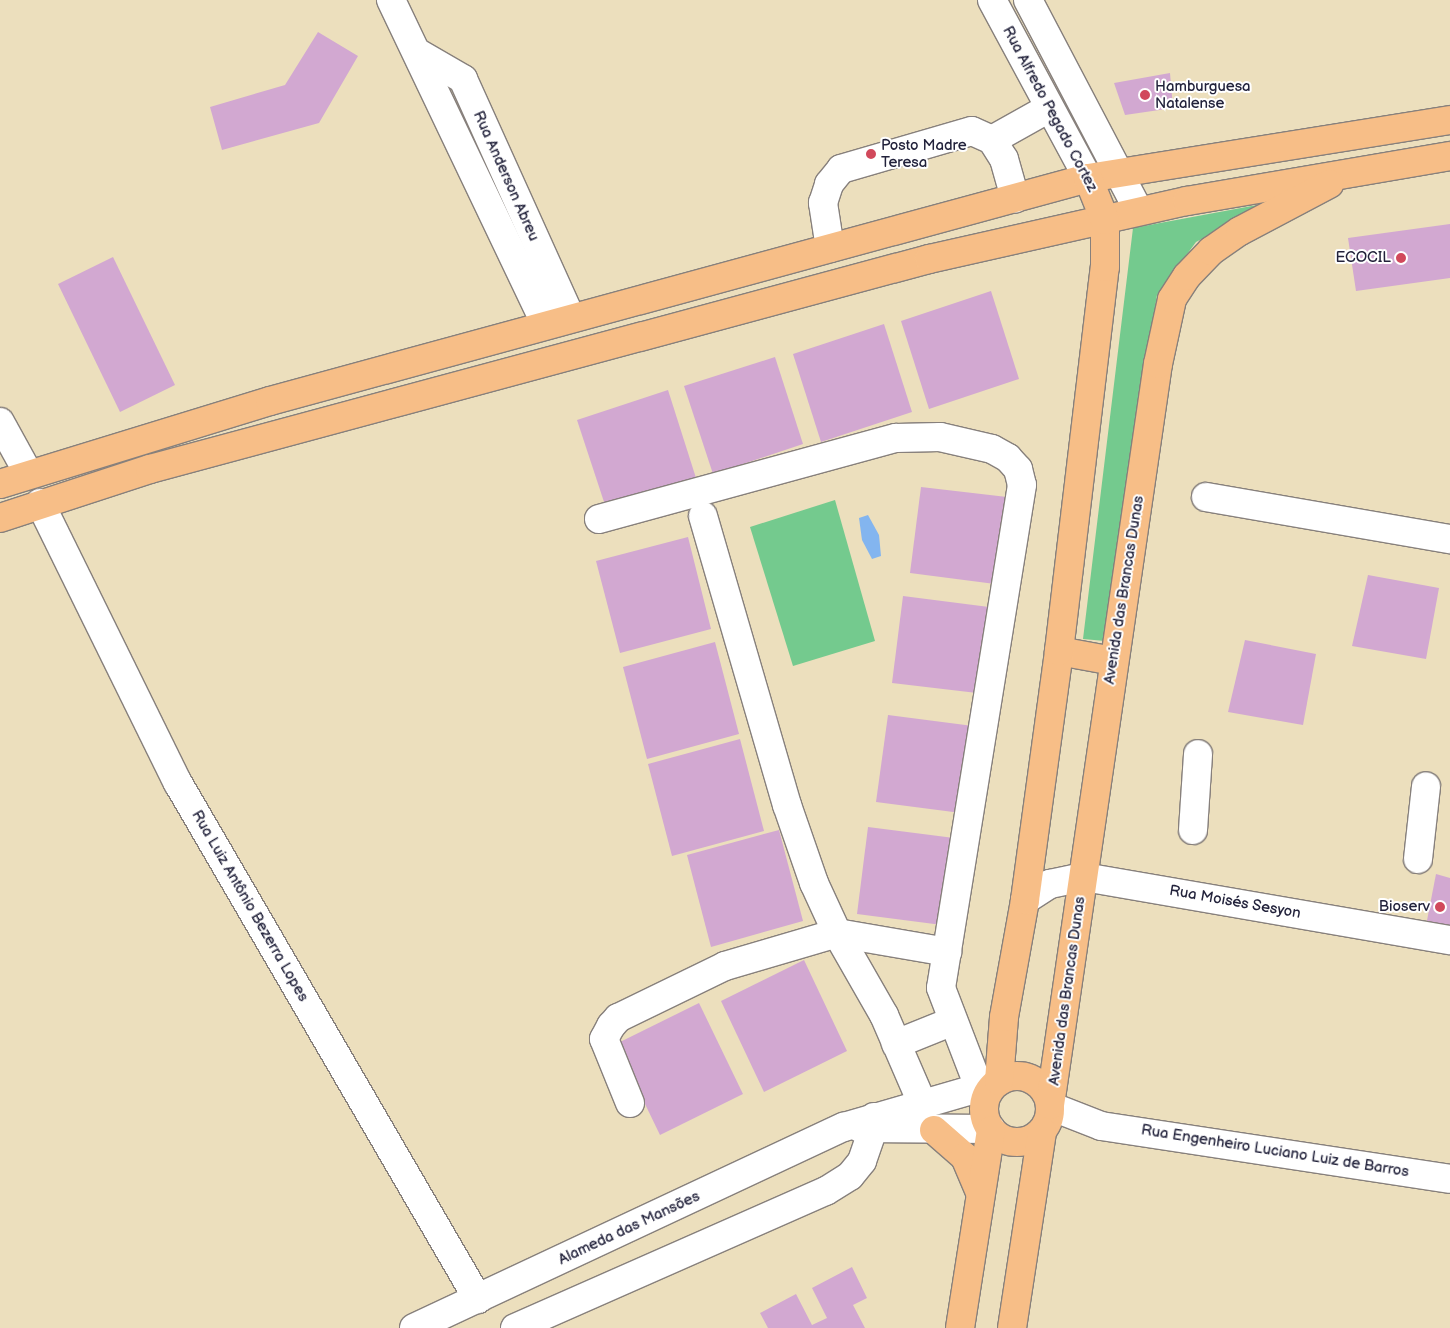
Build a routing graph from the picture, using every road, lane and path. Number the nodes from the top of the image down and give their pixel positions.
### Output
1 (391, 0) edge
2 (992, 0) edge
3 (1028, 0) edge
4 (1049, 108) junction
5 (1450, 120) edge
6 (992, 140) junction
7 (1450, 156) edge
8 (1119, 170) junction
9 (1353, 171) junction
10 (1088, 178) junction
11 (1015, 198) junction
12 (1139, 210) junction
13 (1105, 220) junction
14 (830, 248) junction
15 (558, 322) junction
16 (0, 422) edge
17 (28, 474) junction
18 (0, 484) edge
19 (1206, 497) dead end
20 (40, 503) junction
21 (703, 516) dead end
22 (0, 518) edge
23 (599, 519) dead end
24 (1450, 538) edge
25 (1059, 651) junction
26 (1113, 661) junction
27 (1198, 754) dead end
28 (1426, 786) dead end
29 (1193, 830) dead end
30 (1418, 859) dead end
31 (1084, 877) junction
32 (1025, 900) junction
33 (837, 933) junction
34 (1450, 940) edge
35 (947, 952) junction
36 (953, 1021) junction
37 (896, 1044) junction
38 (991, 1084) junction
39 (630, 1103) dead end
40 (922, 1103) junction
41 (1047, 1117) junction
42 (873, 1123) junction
43 (934, 1130) junction
44 (991, 1130) junction
45 (1450, 1179) edge
46 (980, 1192) junction
47 (478, 1300) junction
48 (414, 1328) edge
49 (515, 1328) edge
50 (960, 1328) edge
51 (1012, 1328) edge

1 - 15 street, Rua Anderson Abreu
2 - 4 street, Rua Alfredo Pegado Cortez
3 - 8 street
4 - 6 street
4 - 10 street, Rua Alfredo Pegado Cortez
5 - 8 main road
6 - 11 street
6 - 14 street
7 - 9 main road
8 - 10 main road
8 - 12 street
9 - 12 main road
9 - 26 main road, Avenida das Brancas Dunas
10 - 11 main road
10 - 13 main road, Rua Alfredo Pegado Cortez
11 - 14 main road
12 - 13 main road
13 - 20 main road
13 - 25 main road
14 - 15 main road
15 - 17 main road
16 - 17 street
17 - 18 main road
19 - 24 street
20 - 22 main road
20 - 47 street, Rua Luiz Antônio Bezerra Lopes
21 - 33 street
23 - 35 street
25 - 26 main road
25 - 32 main road
26 - 31 main road, Avenida das Brancas Dunas
27 - 29 street
28 - 30 street
31 - 32 street, Rua Moisés Sesyon
31 - 34 street, Rua Moisés Sesyon
31 - 41 main road, Avenida das Brancas Dunas
32 - 38 main road
33 - 35 street
33 - 37 street
33 - 39 street
35 - 36 street
36 - 37 street
36 - 38 street
37 - 40 street
38 - 40 street, Alameda das Mansões
38 - 41 main road
38 - 44 main road
40 - 42 street, Alameda das Mansões
41 - 44 main road
41 - 45 street, Rua Engenheiro Luciano Luiz de Barros
41 - 51 main road, Avenida das Brancas Dunas
42 - 43 street, Alameda das Mansões
42 - 47 street, Alameda das Mansões
42 - 49 street
43 - 44 street, Alameda das Mansões
43 - 46 main road
44 - 46 main road
46 - 50 main road
47 - 48 street, Alameda das Mansões

